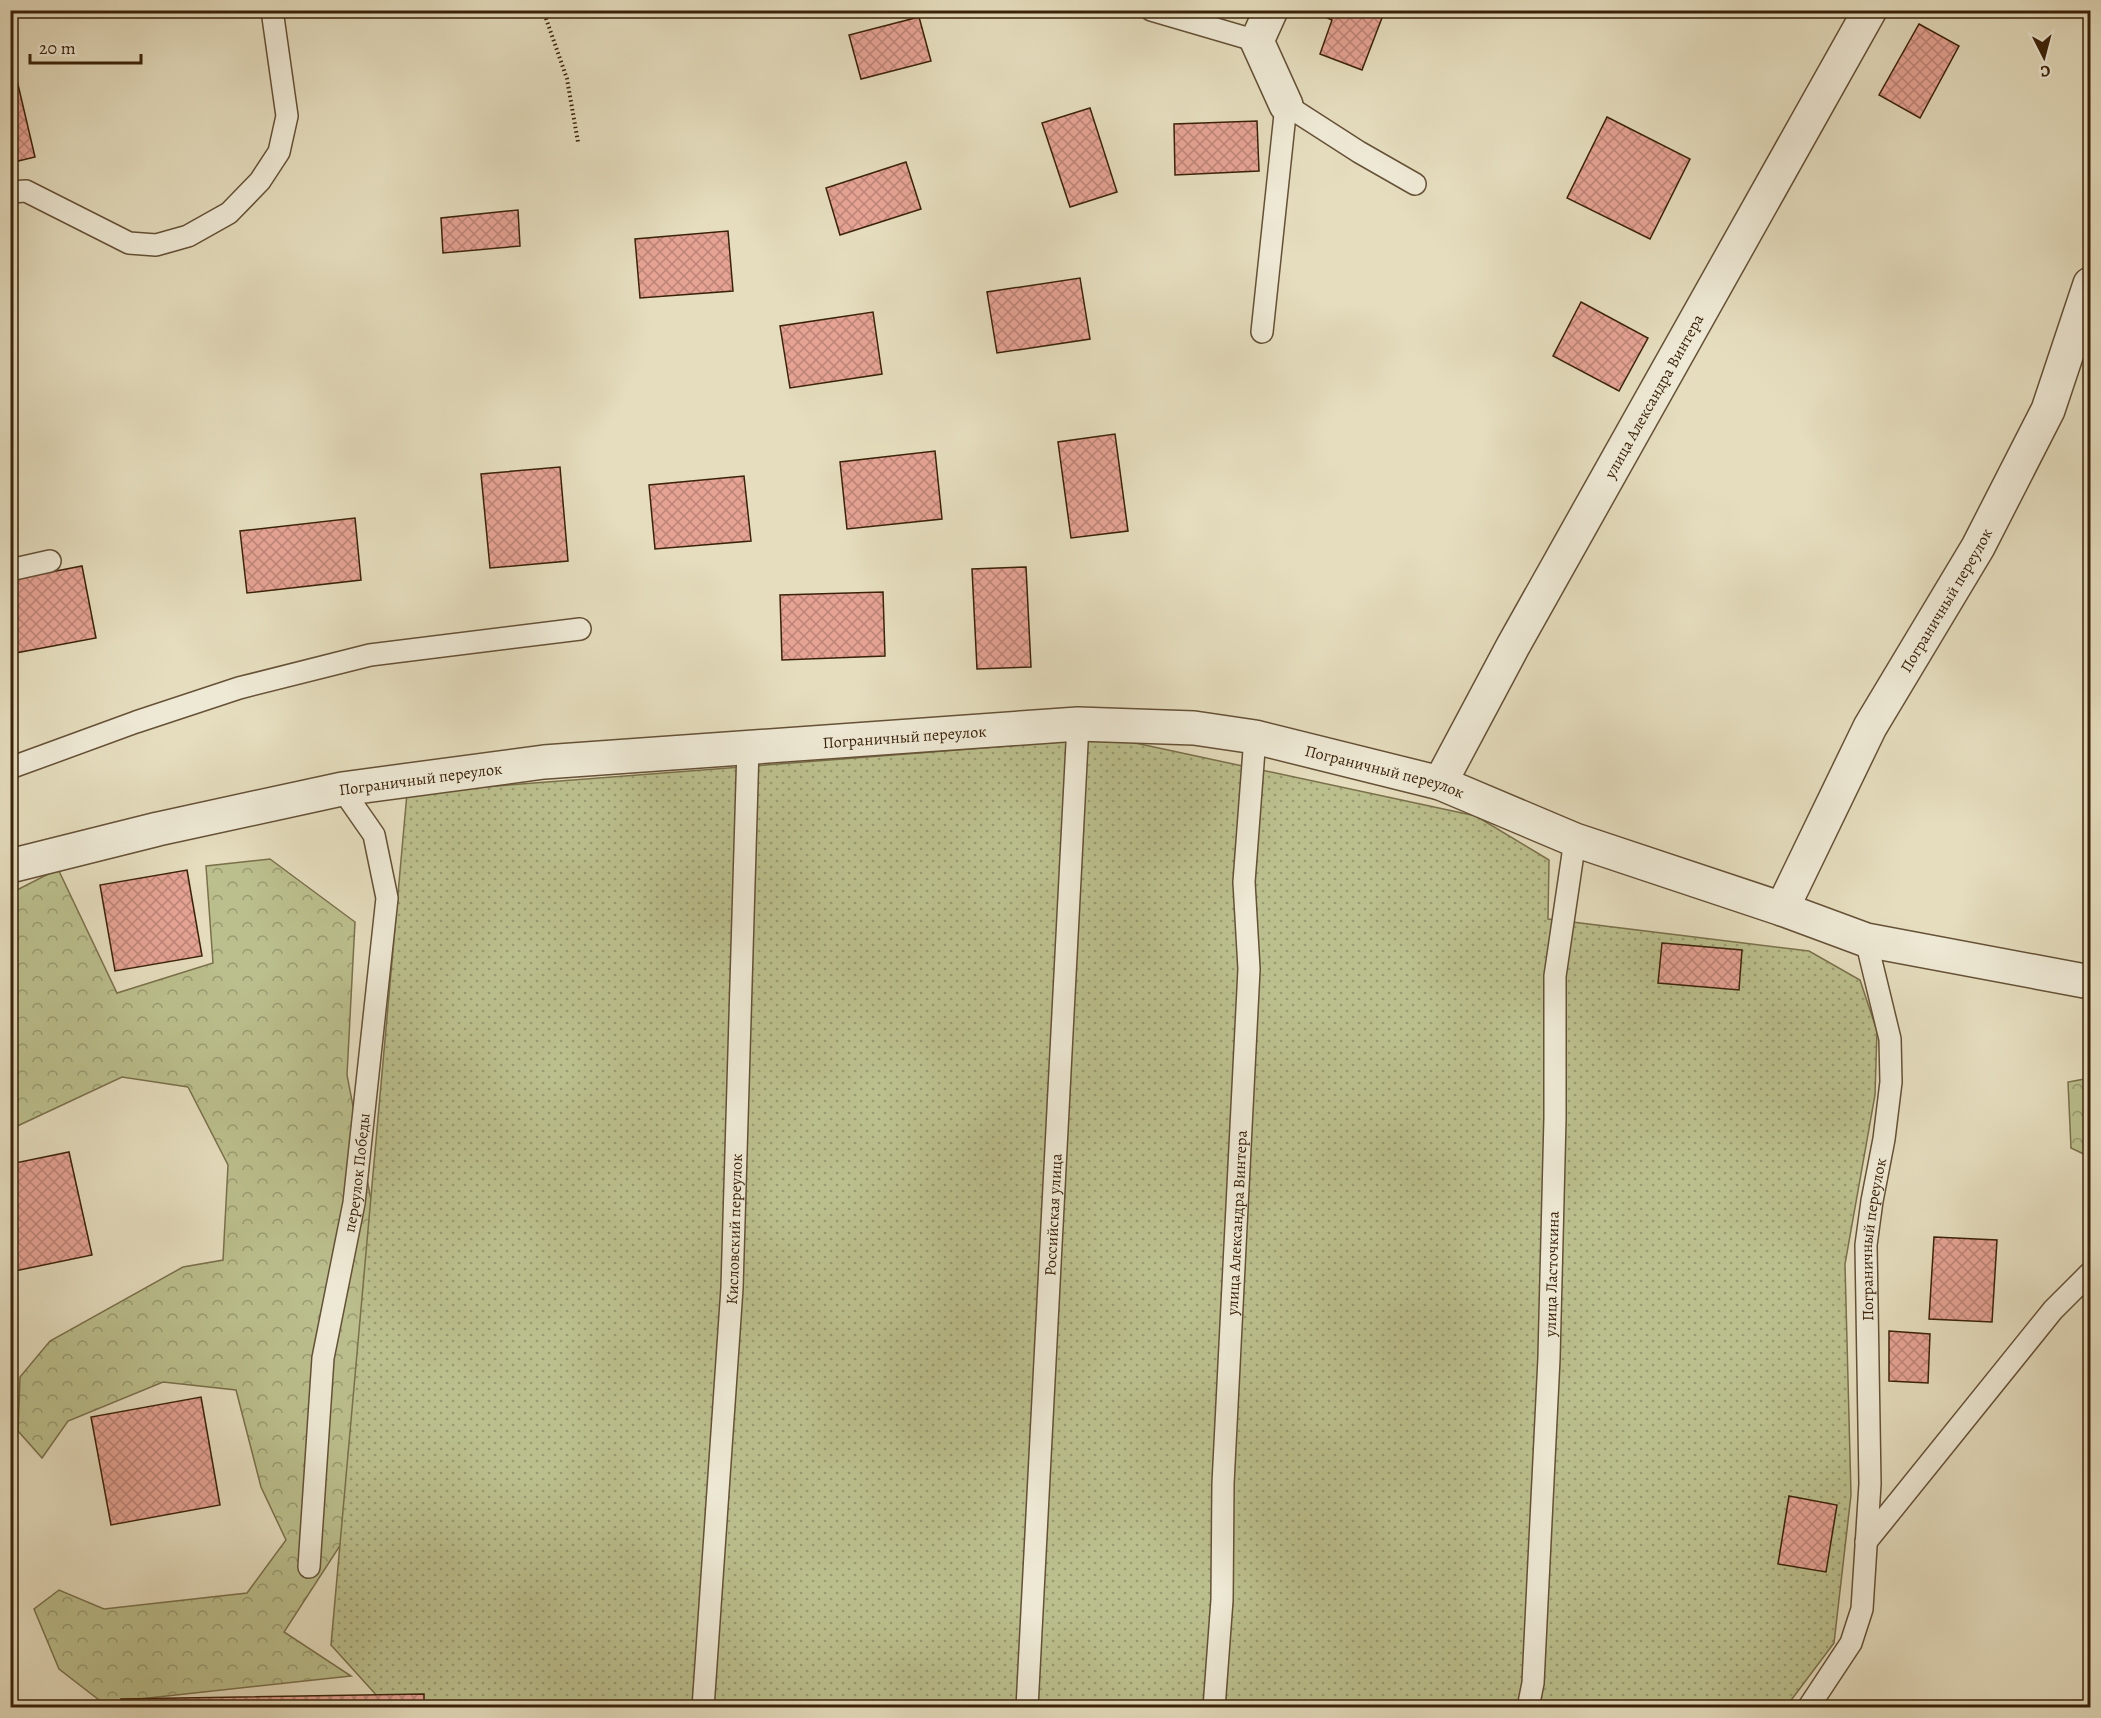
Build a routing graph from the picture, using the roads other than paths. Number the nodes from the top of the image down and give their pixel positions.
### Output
1 (272, 10) edge
2 (1151, 10) edge
3 (1271, 10) edge
4 (1870, 10) edge
5 (1257, 41) junction
6 (1286, 105) junction
7 (1415, 184) dead end
8 (10, 192) edge
9 (2091, 284) edge
10 (1262, 332) dead end
11 (50, 561) dead end
12 (10, 570) edge
13 (580, 629) dead end
14 (1078, 724) junction
15 (1255, 737) junction
16 (748, 748) junction
17 (10, 768) edge
18 (1440, 783) junction
19 (342, 789) junction
20 (1575, 840) junction
21 (10, 866) edge
22 (1782, 909) junction
23 (1866, 940) junction
24 (2091, 982) edge
25 (2091, 1273) edge
26 (1866, 1542) junction
27 (309, 1567) dead end
28 (703, 1707) edge
29 (1027, 1707) edge
30 (1214, 1707) edge
31 (1528, 1707) edge
32 (1808, 1707) edge

1 - 8 lane
2 - 5 lane
3 - 5 street
4 - 18 street, улица Александра Винтера
5 - 6 street
6 - 7 lane
6 - 10 lane
9 - 22 street, Пограничный переулок
11 - 12 lane
13 - 17 lane
14 - 15 street, Пограничный переулок
14 - 16 street, Пограничный переулок
14 - 29 lane, Российская улица
15 - 18 street, Пограничный переулок
15 - 30 lane, улица Александра Винтера
16 - 19 street, Пограничный переулок
16 - 28 lane, Кисловский переулок
18 - 20 street, Пограничный переулок
19 - 21 street, Пограничный переулок
19 - 27 lane, переулок Победы
20 - 22 street, Пограничный переулок
20 - 31 lane, улица Ласточкина
22 - 23 street, Пограничный переулок
23 - 24 street, Пограничный переулок
23 - 26 lane, Пограничный переулок
25 - 26 lane
26 - 32 lane, Пограничный переулок

